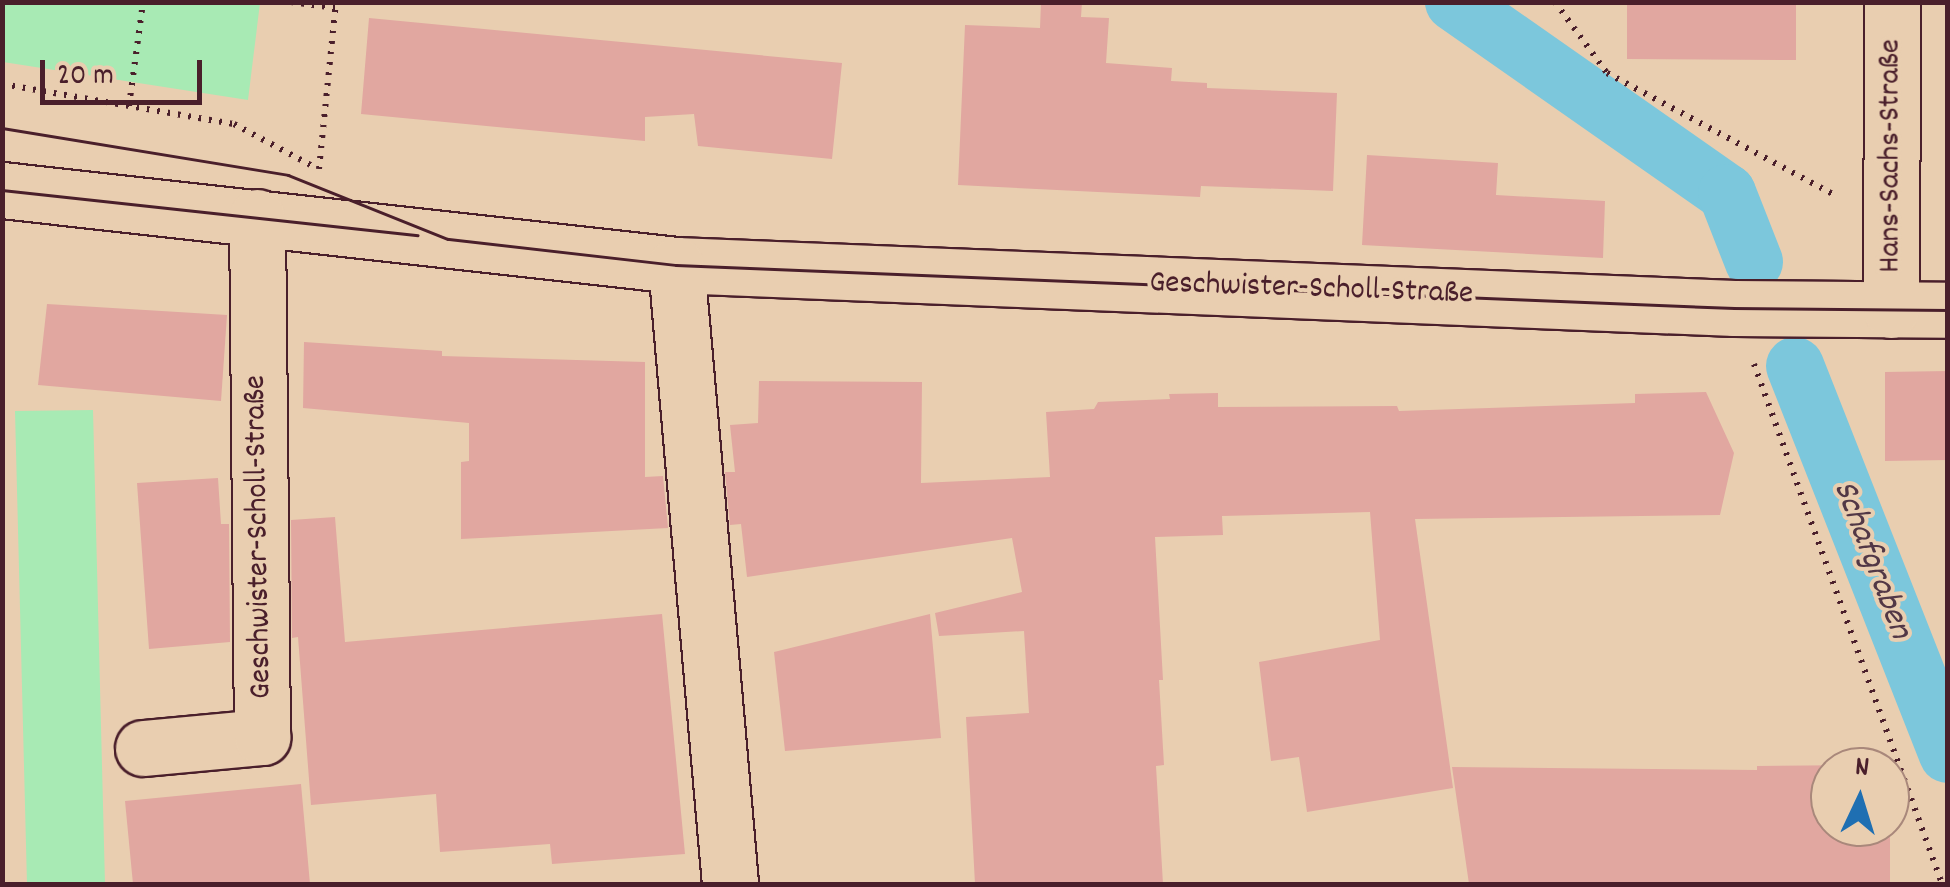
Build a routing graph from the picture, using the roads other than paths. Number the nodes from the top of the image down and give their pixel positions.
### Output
1 (1892, 2) edge
2 (2, 190) edge
3 (258, 217) junction
4 (676, 266) junction
5 (1890, 310) junction
6 (1948, 310) edge
7 (144, 748) dead end
8 (730, 884) edge

1 - 5 street, Hans-Sachs-Straße
2 - 3 street, Geschwister-Scholl-Straße
3 - 4 street, Geschwister-Scholl-Straße
3 - 7 street, Geschwister-Scholl-Straße
4 - 5 street, Geschwister-Scholl-Straße
4 - 8 street
5 - 6 street, Geschwister-Scholl-Straße

